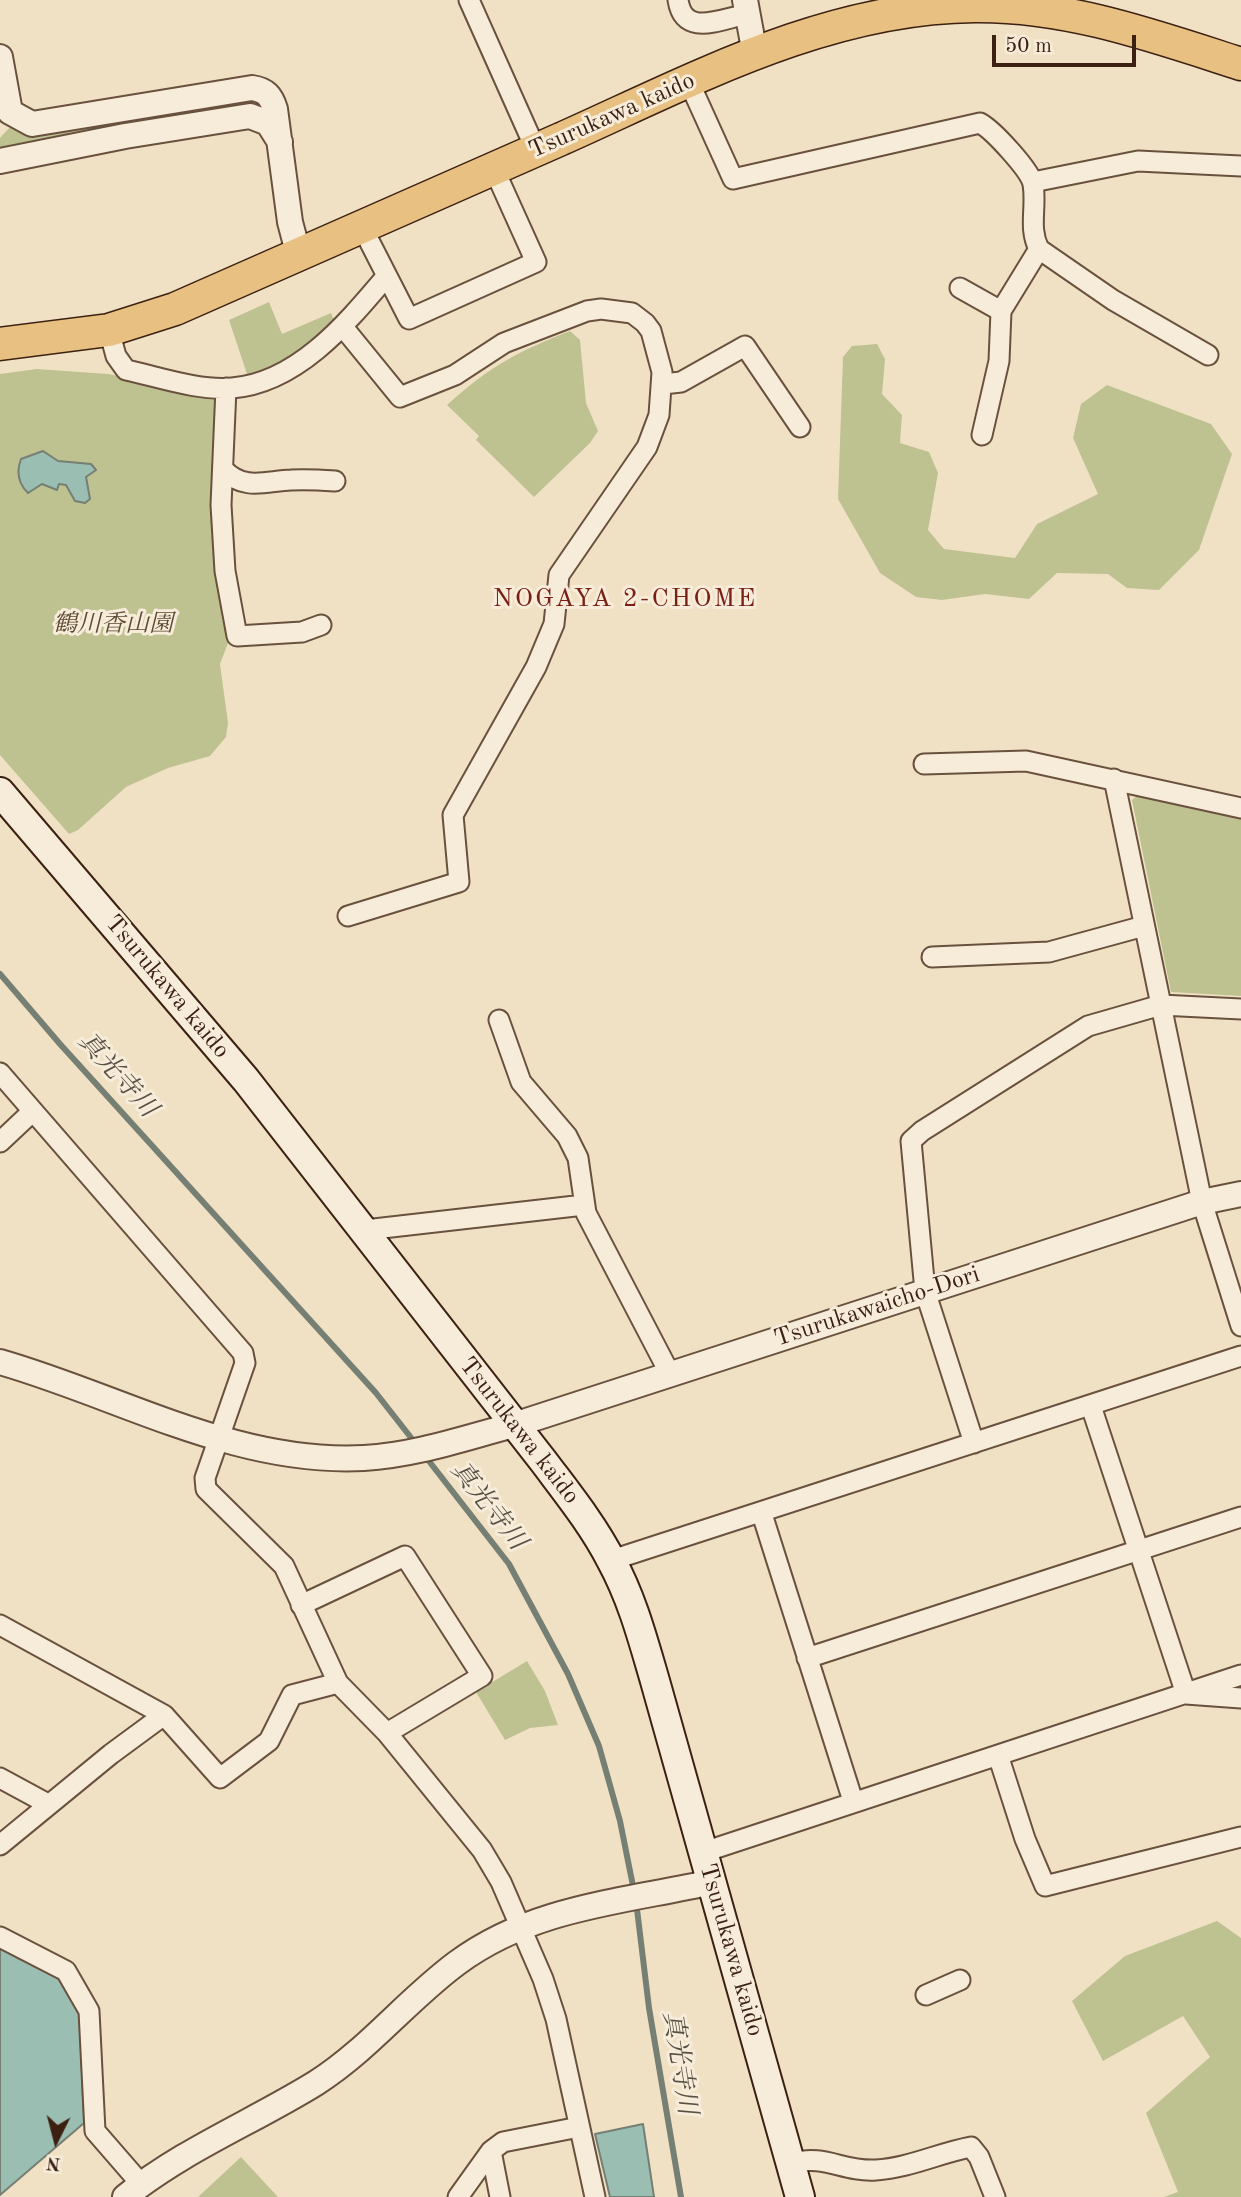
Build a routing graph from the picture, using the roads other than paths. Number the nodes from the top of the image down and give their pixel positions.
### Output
1 (469, 0) edge
2 (678, 0) edge
3 (976, 3) edge
4 (746, 7) edge
5 (1072, 7) edge
6 (755, 54) junction
7 (0, 57) edge
8 (1241, 64) edge
9 (689, 82) junction
10 (280, 143) junction
11 (536, 150) junction
12 (0, 161) edge
13 (1241, 166) edge
14 (494, 169) junction
15 (1033, 182) junction
16 (362, 228) junction
17 (1039, 249) junction
18 (299, 256) junction
19 (385, 278) junction
20 (960, 288) dead end
21 (1001, 310) junction
22 (343, 327) junction
23 (109, 330) junction
24 (0, 344) edge
25 (1208, 355) dead end
26 (663, 384) junction
27 (226, 388) junction
28 (800, 427) dead end
29 (982, 435) dead end
30 (224, 470) junction
31 (335, 481) dead end
32 (321, 625) dead end
33 (924, 764) dead end
34 (1114, 779) junction
35 (0, 792) edge
36 (1241, 808) edge
37 (348, 916) dead end
38 (1144, 926) junction
39 (932, 957) dead end
40 (1161, 1005) junction
41 (1241, 1009) edge
42 (499, 1020) dead end
43 (0, 1073) edge
44 (33, 1111) junction
45 (0, 1142) edge
46 (1241, 1194) edge
47 (1202, 1202) junction
48 (584, 1205) junction
49 (365, 1230) junction
50 (925, 1291) junction
51 (1241, 1326) edge
52 (1241, 1356) edge
53 (0, 1362) edge
54 (670, 1374) junction
55 (1091, 1406) junction
56 (514, 1425) junction
57 (219, 1438) junction
58 (974, 1443) junction
59 (762, 1514) junction
60 (1241, 1517) edge
61 (1138, 1551) junction
62 (612, 1560) junction
63 (301, 1605) junction
64 (0, 1625) edge
65 (807, 1658) junction
66 (1241, 1675) edge
67 (338, 1683) junction
68 (1186, 1694) junction
69 (1241, 1698) edge
70 (164, 1715) junction
71 (387, 1733) junction
72 (998, 1755) junction
73 (0, 1778) edge
74 (853, 1801) junction
75 (48, 1804) junction
76 (1241, 1837) edge
77 (0, 1845) edge
78 (704, 1852) junction
79 (712, 1882) junction
80 (520, 1925) junction
81 (0, 1937) edge
82 (960, 1980) dead end
83 (926, 1995) dead end
84 (579, 2127) junction
85 (491, 2151) junction
86 (791, 2162) junction
87 (133, 2191) edge
88 (458, 2197) edge
89 (500, 2197) edge
90 (595, 2197) edge
91 (800, 2197) edge
92 (995, 2197) edge

1 - 11 street
2 - 4 street
3 - 5 main road, Tsurukawa kaido
3 - 6 main road, Tsurukawa kaido
4 - 6 street
5 - 8 main road, Tsurukawa kaido
6 - 9 main road, Tsurukawa kaido
7 - 10 street
9 - 11 main road, Tsurukawa kaido
9 - 15 street
10 - 12 street
10 - 18 street
11 - 14 main road, Tsurukawa kaido
13 - 15 street
14 - 16 main road, Tsurukawa kaido
14 - 19 street
15 - 17 street
16 - 18 main road, Tsurukawa kaido
16 - 19 street
17 - 21 street
17 - 25 street
18 - 23 main road, Tsurukawa kaido
19 - 22 street
20 - 21 street
21 - 29 street
22 - 26 street
22 - 27 street
23 - 24 main road, Tsurukawa kaido
23 - 27 street
26 - 28 street
26 - 37 street
27 - 30 street
30 - 31 street
30 - 32 street
33 - 34 street
34 - 36 street
34 - 38 street
35 - 49 main road, Tsurukawa kaido
38 - 39 street
38 - 40 street
40 - 41 street
40 - 47 street
40 - 50 street
42 - 48 street
43 - 44 street
44 - 45 street
44 - 57 street
46 - 47 street, Tsurukawaicho-Dori
47 - 50 street, Tsurukawaicho-Dori
47 - 51 street
48 - 49 street
48 - 54 street
49 - 56 main road, Tsurukawa kaido
50 - 54 street, Tsurukawaicho-Dori
50 - 58 street
52 - 55 street
53 - 57 street, Tsurukawaicho-Dori
54 - 56 street, Tsurukawaicho-Dori
55 - 58 street
55 - 61 street
56 - 57 street, Tsurukawaicho-Dori
56 - 62 main road, Tsurukawa kaido
57 - 63 street
58 - 59 street
59 - 62 street
59 - 65 street
60 - 61 street
61 - 65 street
61 - 68 street
62 - 78 main road, Tsurukawa kaido
63 - 67 street
63 - 71 street
64 - 70 street
65 - 74 street
66 - 68 street
67 - 70 street
67 - 71 street
68 - 69 street
68 - 72 street
70 - 75 street
71 - 80 street
72 - 74 street
72 - 76 street
73 - 75 street
74 - 78 street
75 - 77 street
78 - 79 main road, Tsurukawa kaido
79 - 80 street
79 - 86 main road, Tsurukawa kaido
80 - 84 street
80 - 87 street
81 - 87 street
82 - 83 street
84 - 85 street
84 - 90 street
85 - 88 street
85 - 89 street
86 - 91 main road, Tsurukawa kaido
86 - 92 street

